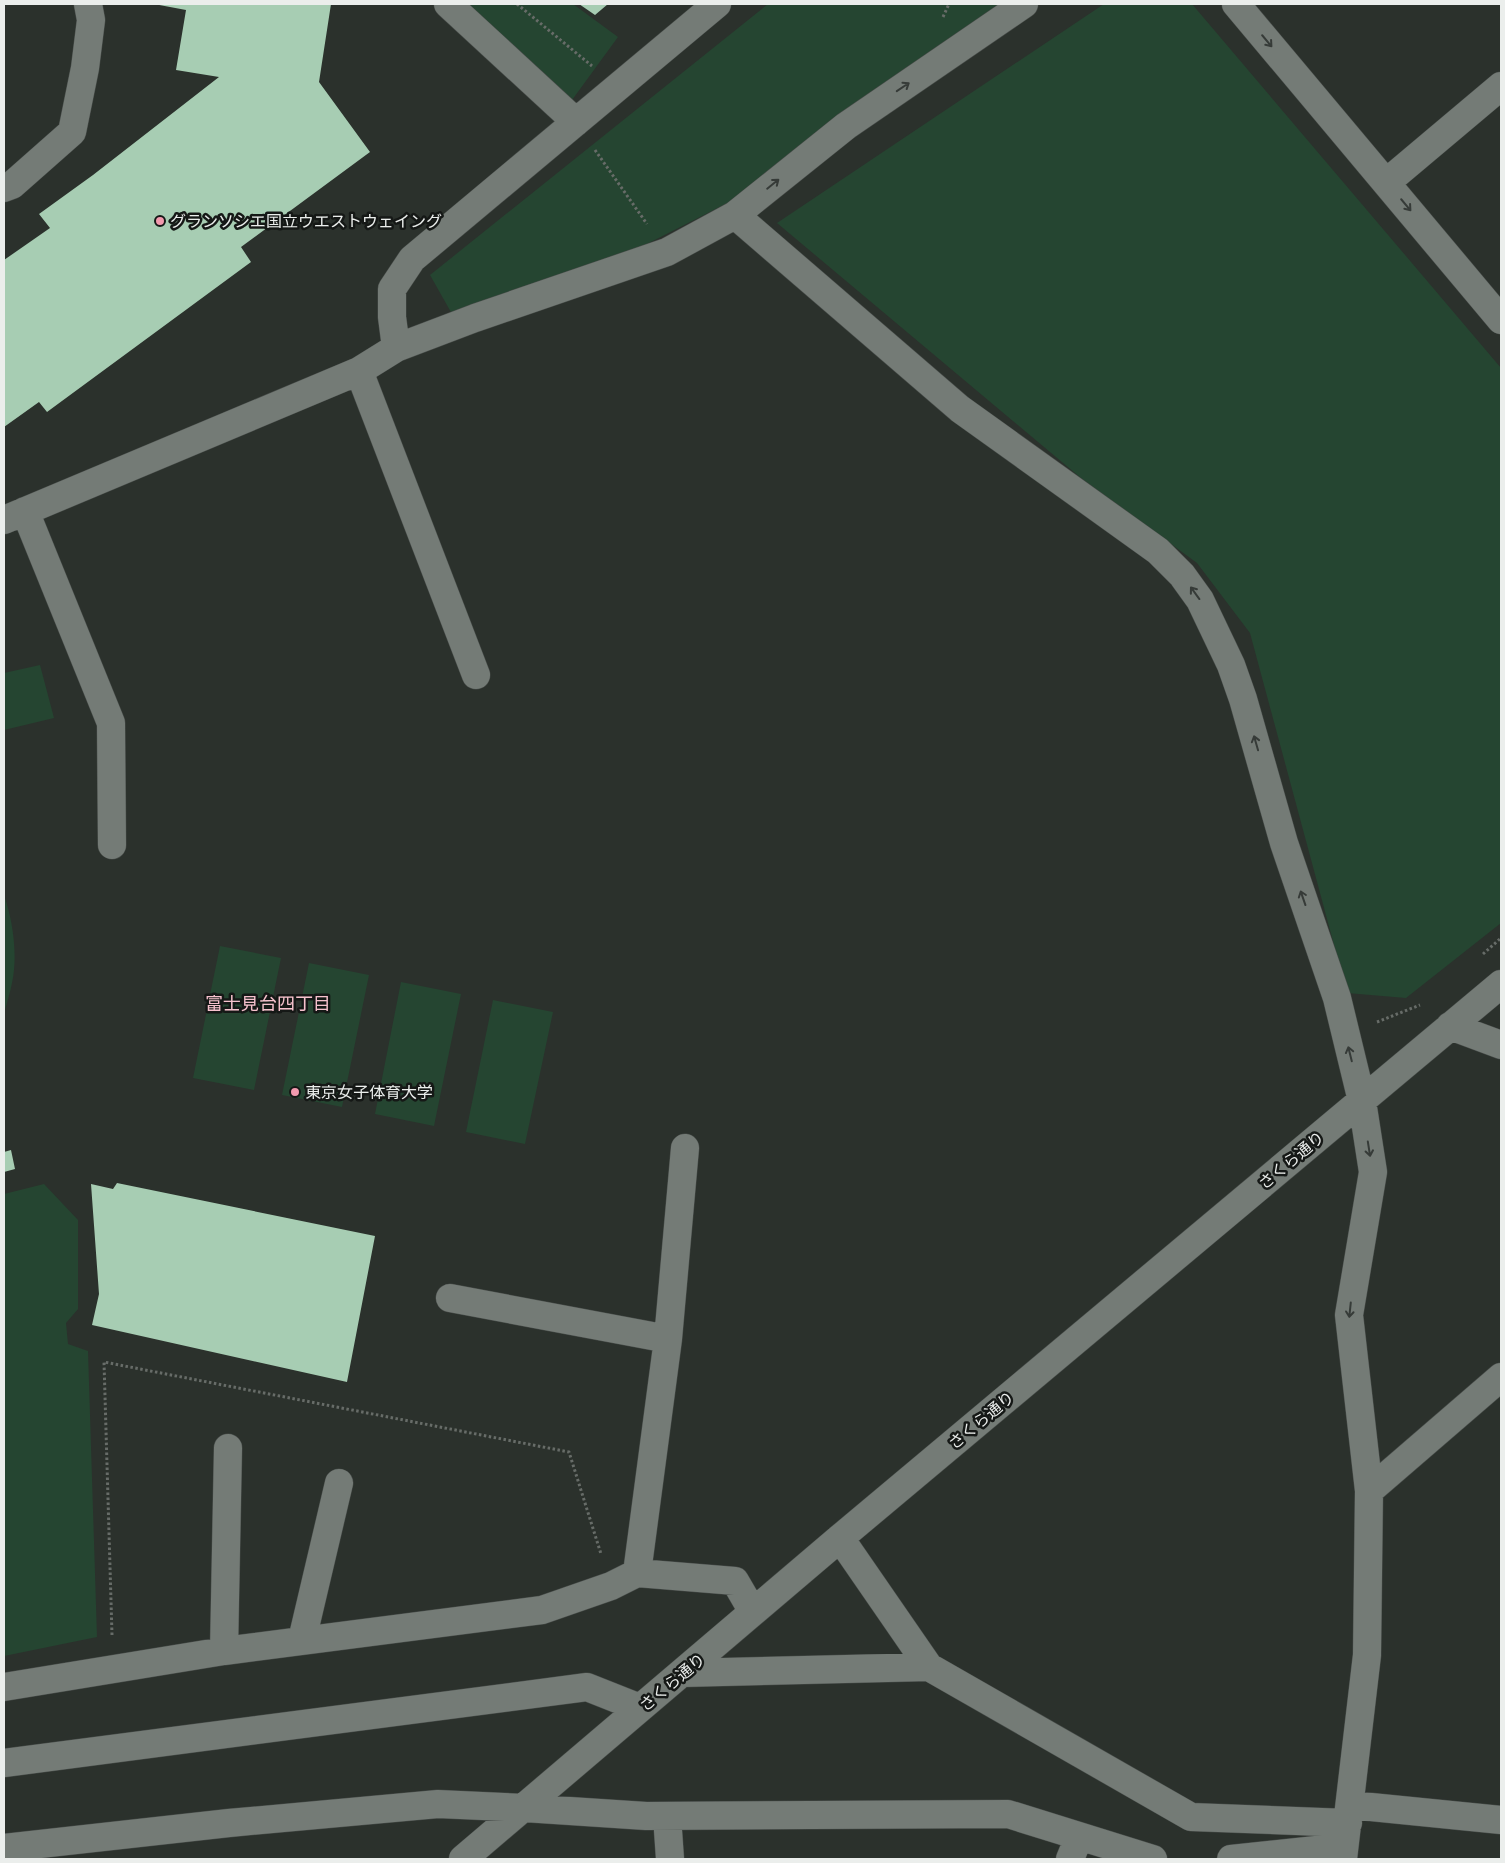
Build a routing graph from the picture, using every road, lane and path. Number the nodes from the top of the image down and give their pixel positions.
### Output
1 (88, 4) edge
2 (448, 4) edge
3 (517, 4) edge
4 (717, 4) edge
5 (1024, 4) edge
6 (1236, 4) edge
7 (1501, 86) edge
8 (617, 87) junction
9 (576, 122) junction
10 (1387, 182) junction
11 (4, 188) edge
12 (735, 215) junction
13 (667, 252) junction
14 (1501, 320) edge
15 (396, 348) junction
16 (359, 371) junction
17 (14, 516) edge
18 (476, 675) dead end
19 (112, 845) dead end
20 (1501, 984) edge
21 (1410, 1009) dead end
22 (1378, 1021) dead end
23 (1450, 1026) junction
24 (1501, 1045) edge
25 (1362, 1101) junction
26 (685, 1148) dead end
27 (450, 1298) dead end
28 (668, 1339) junction
29 (1501, 1378) edge
30 (228, 1448) dead end
31 (338, 1483) dead end
32 (1369, 1491) junction
33 (840, 1538) junction
34 (637, 1573) junction
35 (611, 1586) junction
36 (753, 1612) junction
37 (302, 1640) junction
38 (224, 1651) junction
39 (929, 1667) junction
40 (113, 1668) junction
41 (682, 1673) junction
42 (4, 1687) edge
43 (640, 1708) junction
44 (4, 1763) edge
45 (524, 1808) junction
46 (667, 1816) junction
47 (1501, 1820) edge
48 (1346, 1834) edge
49 (4, 1848) edge
50 (1074, 1848) edge
51 (463, 1859) edge
52 (670, 1859) edge
53 (1153, 1859) edge
54 (1231, 1859) edge

1 - 11 street
2 - 9 street
3 - 8 path
4 - 8 street
12 -> 5 street
6 -> 10 street
7 - 10 street
8 - 9 street
9 - 13 path
9 - 15 street
10 -> 14 street
12 - 13 street
25 -> 12 street
13 - 15 street
15 - 16 street
16 - 17 street
16 - 18 street
17 - 19 street
20 - 23 street, さくら通り
21 - 22 path
23 - 24 street
23 - 25 street, さくら通り
25 -> 32 street
25 - 33 street, さくら通り
26 - 28 street
27 - 28 street
28 - 34 street
29 - 32 street
30 - 38 street
31 - 37 street
32 - 48 street
33 - 36 street, さくら通り
33 - 39 street
34 - 35 street
34 - 36 street
35 - 37 street
35 - 40 path
36 - 41 street, さくら通り
37 - 38 street
38 - 40 street
39 - 41 street
39 - 48 street
40 - 42 street
41 - 43 street, さくら通り
43 - 44 street
43 - 45 street, さくら通り
45 - 46 street
45 - 49 street
45 - 51 street, さくら通り
46 - 50 street
46 - 52 street
47 - 48 street
48 - 54 street
50 - 53 street

